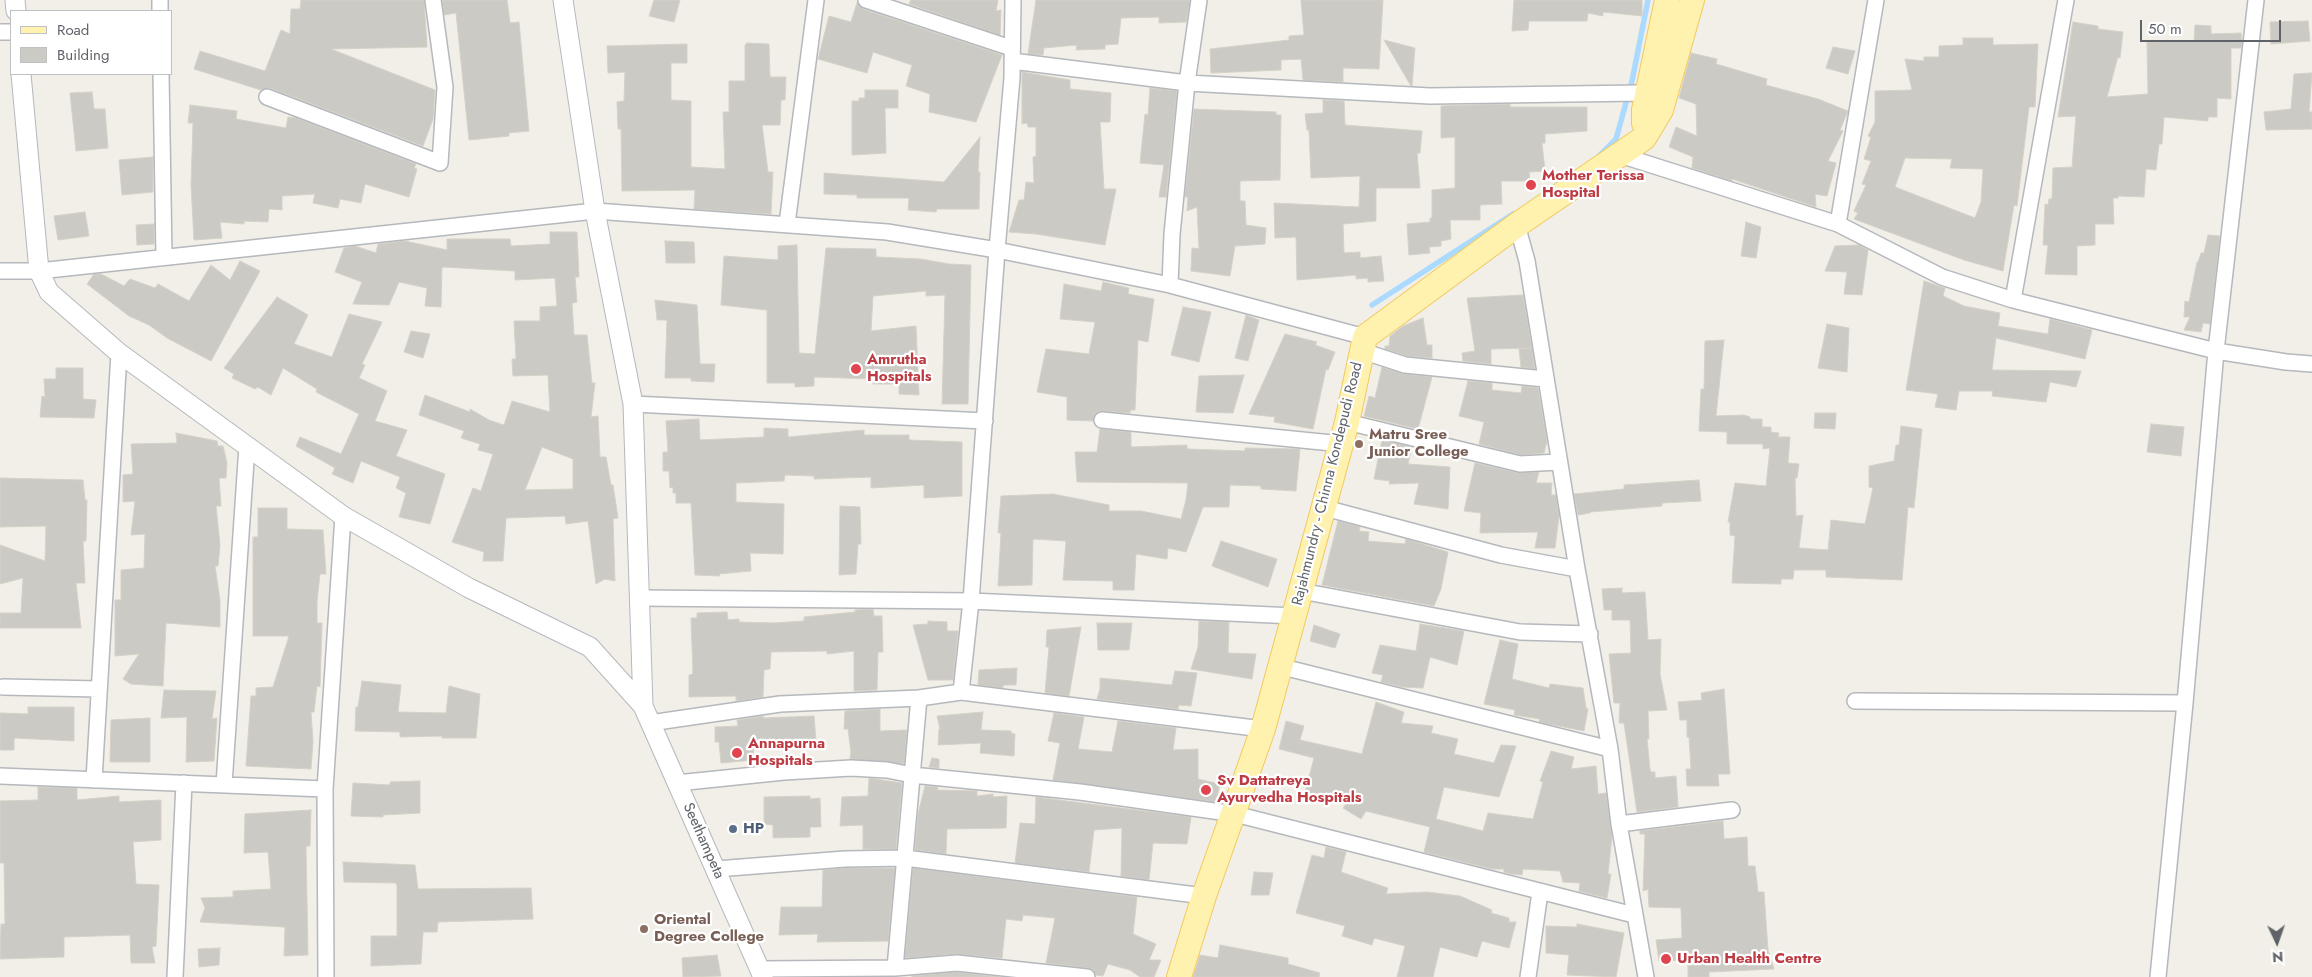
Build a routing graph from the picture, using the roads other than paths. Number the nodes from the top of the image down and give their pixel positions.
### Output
1 (433, 0) edge
2 (563, 0) edge
3 (816, 0) edge
4 (866, 0) edge
5 (1013, 0) edge
6 (1199, 0) edge
7 (1667, 0) edge
8 (1692, 0) edge
9 (1876, 0) edge
10 (2066, 0) edge
11 (2256, 0) edge
12 (1012, 55) junction
13 (21, 75) edge
14 (161, 75) edge
15 (1187, 83) junction
16 (1648, 95) junction
17 (267, 97) dead end
18 (1644, 138) junction
19 (1620, 155) junction
20 (595, 211) junction
21 (787, 224) junction
22 (1838, 224) junction
23 (1517, 225) junction
24 (997, 250) junction
25 (164, 257) junction
26 (0, 271) edge
27 (39, 271) junction
28 (1170, 284) junction
29 (2013, 300) junction
30 (1363, 344) junction
31 (2216, 351) junction
32 (119, 353) junction
33 (2312, 364) edge
34 (1545, 379) junction
35 (633, 404) junction
36 (1102, 420) dead end
37 (985, 421) junction
38 (1344, 433) junction
39 (247, 446) junction
40 (1559, 462) junction
41 (1325, 508) junction
42 (343, 516) junction
43 (1577, 569) junction
44 (1301, 591) junction
45 (639, 598) junction
46 (971, 601) junction
47 (1294, 616) junction
48 (1590, 634) junction
49 (1279, 666) junction
50 (3, 687) dead end
51 (99, 688) junction
52 (961, 692) junction
53 (919, 698) junction
54 (1855, 701) dead end
55 (2185, 704) junction
56 (642, 706) junction
57 (650, 723) junction
58 (1264, 729) junction
59 (1610, 749) junction
60 (912, 775) junction
61 (0, 776) edge
62 (94, 780) junction
63 (184, 783) junction
64 (677, 783) junction
65 (224, 784) junction
66 (325, 789) junction
67 (1732, 810) dead end
68 (1235, 814) junction
69 (1619, 824) junction
70 (905, 858) junction
71 (716, 869) junction
72 (1540, 892) junction
73 (1204, 896) junction
74 (1634, 915) junction
75 (895, 968) junction
76 (762, 973) edge
77 (175, 977) edge
78 (326, 977) edge
79 (1087, 977) edge
80 (1179, 977) edge
81 (1528, 977) edge
82 (1646, 977) edge
83 (2158, 977) edge

1 - 17 street
2 - 20 street
3 - 21 street
4 - 12 street
5 - 12 street
6 - 15 street
7 - 16 main road
8 - 18 main road
9 - 22 street
10 - 29 street
11 - 31 street
12 - 15 street
12 - 24 street
13 - 27 street
14 - 25 street
15 - 16 street
15 - 28 street
16 - 18 main road
18 - 19 main road
19 - 22 street
19 - 23 main road
20 - 21 street
20 - 25 street
20 - 35 street
21 - 24 street
22 - 29 street
23 - 30 main road
23 - 34 street
24 - 28 street
24 - 37 street
25 - 27 street
26 - 27 street
27 - 32 street
28 - 30 street
29 - 31 street
30 - 34 street
30 - 38 main road, Rajahmundry - Chinna Kondepudi Road
31 - 33 street
31 - 55 street
32 - 39 street
32 - 51 street
34 - 40 street
35 - 37 street
35 - 45 street
36 - 38 street
37 - 46 street
38 - 40 street
38 - 41 main road, Rajahmundry - Chinna Kondepudi Road
39 - 42 street
39 - 65 street
40 - 43 street
41 - 43 street
41 - 44 main road, Rajahmundry - Chinna Kondepudi Road
42 - 56 street
42 - 66 street
43 - 48 street
44 - 47 main road, Rajahmundry - Chinna Kondepudi Road
44 - 48 street
45 - 46 street
45 - 56 street
46 - 47 street
46 - 52 street
47 - 49 main road, Rajahmundry - Chinna Kondepudi Road
48 - 59 street
49 - 58 main road, Rajahmundry - Chinna Kondepudi Road
49 - 59 street
50 - 51 street
51 - 62 street
52 - 53 street
52 - 58 street
53 - 57 street
53 - 60 street
54 - 55 street
55 - 83 street
56 - 57 street, Seethampeta
57 - 64 street, Seethampeta
58 - 68 main road, Rajahmundry - Chinna Kondepudi Road
59 - 69 street
60 - 64 street
60 - 68 street
60 - 70 street
61 - 62 street
62 - 63 street
63 - 65 street
63 - 77 street
64 - 71 street, Seethampeta
65 - 66 street
66 - 78 street
67 - 69 street
68 - 72 street
68 - 73 main road, Rajahmundry - Chinna Kondepudi Road
69 - 74 street
70 - 71 street
70 - 73 street
70 - 75 street
71 - 76 street, Seethampeta
72 - 74 street
72 - 81 street
73 - 80 main road, Rajahmundry - Chinna Kondepudi Road
74 - 82 street
75 - 76 street
75 - 79 street

